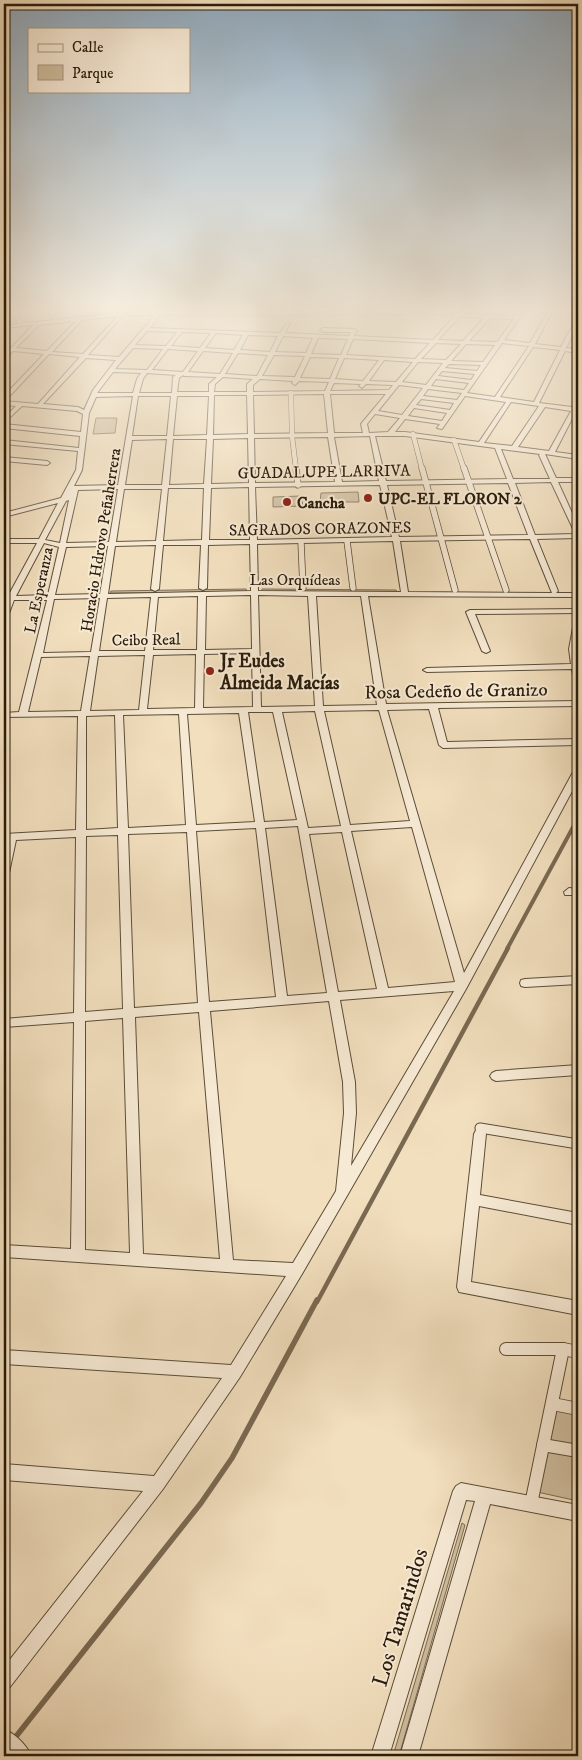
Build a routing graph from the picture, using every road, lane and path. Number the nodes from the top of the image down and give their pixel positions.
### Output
1 (14, 390) edge
2 (53, 390) edge
3 (137, 390) edge
4 (175, 390) edge
5 (211, 390) edge
6 (292, 390) edge
7 (425, 390) edge
8 (447, 390) edge
9 (466, 390) edge
10 (502, 390) edge
11 (546, 390) edge
12 (95, 392) junction
13 (327, 392) junction
14 (356, 392) joint
15 (390, 392) joint
16 (250, 393) junction
17 (291, 393) junction
18 (464, 393) junction
19 (136, 394) junction
20 (175, 394) junction
21 (211, 394) junction
22 (420, 397) junction
23 (496, 399) junction
24 (509, 400) junction
25 (4, 401) edge
26 (458, 402) junction
27 (578, 402) edge
28 (21, 404) junction
29 (540, 405) junction
30 (39, 406) junction
31 (412, 406) junction
32 (78, 409) junction
33 (577, 410) edge
34 (374, 412) junction
35 (451, 412) junction
36 (86, 413) junction
37 (404, 417) junction
38 (4, 421) edge
39 (444, 422) junction
40 (4, 426) edge
41 (83, 434) junction
42 (369, 434) junction
43 (391, 434) junction
44 (413, 434) junction
45 (331, 435) junction
46 (210, 436) junction
47 (251, 436) junction
48 (292, 436) junction
49 (434, 436) junction
50 (171, 437) junction
51 (130, 438) junction
52 (454, 440) junction
53 (4, 442) edge
54 (480, 443) junction
55 (497, 446) junction
56 (514, 448) junction
57 (82, 450) junction
58 (551, 454) junction
59 (542, 455) dead end
60 (578, 457) edge
61 (4, 459) edge
62 (47, 463) dead end
63 (554, 480) junction
64 (578, 480) edge
65 (511, 481) junction
66 (469, 482) junction
67 (427, 483) junction
68 (338, 484) junction
69 (382, 484) junction
70 (298, 485) junction
71 (207, 486) junction
72 (252, 486) junction
73 (122, 487) junction
74 (165, 487) junction
75 (73, 488) junction
76 (69, 498) junction
77 (4, 515) edge
78 (578, 535) edge
79 (487, 538) junction
80 (534, 538) junction
81 (442, 539) junction
82 (4, 540) edge
83 (396, 540) junction
84 (42, 541) junction
85 (347, 541) junction
86 (301, 542) junction
87 (253, 543) junction
88 (161, 544) junction
89 (206, 544) junction
90 (112, 545) junction
91 (61, 546) junction
92 (353, 588) junction
93 (255, 590) junction
94 (308, 590) junction
95 (455, 590) junction
96 (506, 590) junction
97 (578, 590) edge
98 (202, 591) junction
99 (554, 591) junction
100 (155, 592) junction
101 (405, 592) junction
102 (104, 593) junction
103 (51, 594) junction
104 (364, 594) junction
105 (578, 595) edge
106 (10, 597) edge
107 (578, 611) edge
108 (4, 616) edge
109 (578, 619) edge
110 (255, 650) junction
111 (486, 651) dead end
112 (200, 652) junction
113 (149, 653) junction
114 (96, 654) junction
115 (38, 655) junction
116 (575, 666) junction
117 (427, 670) dead end
118 (578, 681) edge
119 (578, 703) edge
120 (433, 706) junction
121 (382, 707) junction
122 (319, 709) junction
123 (243, 710) junction
124 (257, 710) junction
125 (277, 710) junction
126 (183, 711) junction
127 (199, 711) junction
128 (143, 712) junction
129 (84, 713) junction
130 (119, 713) junction
131 (4, 715) edge
132 (23, 715) junction
133 (578, 742) edge
134 (578, 772) edge
135 (416, 824) junction
136 (260, 825) junction
137 (303, 827) junction
138 (191, 828) junction
139 (347, 828) junction
140 (123, 832) junction
141 (81, 833) junction
142 (8, 837) edge
143 (4, 872) edge
144 (578, 980) edge
145 (525, 983) dead end
146 (462, 986) junction
147 (384, 992) junction
148 (333, 996) junction
149 (282, 1000) junction
150 (204, 1006) junction
151 (129, 1012) junction
152 (80, 1017) junction
153 (4, 1023) edge
154 (578, 1070) edge
155 (496, 1076) dead end
156 (480, 1131) joint
157 (578, 1144) edge
158 (342, 1194) junction
159 (472, 1199) junction
160 (578, 1219) edge
161 (4, 1251) edge
162 (78, 1256) junction
163 (138, 1260) junction
164 (226, 1264) junction
165 (297, 1270) junction
166 (578, 1308) edge
167 (506, 1349) dead end
168 (563, 1349) junction
169 (578, 1352) edge
170 (4, 1357) edge
171 (235, 1372) junction
172 (553, 1404) junction
173 (578, 1409) edge
174 (543, 1445) junction
175 (578, 1452) edge
176 (4, 1472) edge
177 (158, 1484) junction
178 (484, 1495) junction
179 (532, 1504) junction
180 (578, 1513) edge
181 (4, 1681) edge
182 (4, 1738) edge
183 (22, 1756) edge
184 (380, 1756) edge
185 (409, 1756) edge

1 - 25 street
2 - 30 street
3 - 19 street, Horacio Hdrovo Peñaherrera
4 - 20 street
5 - 21 street
6 - 17 street
7 - 22 street
8 - 18 street
9 - 18 street
10 - 23 street
11 - 29 street
12 - 19 street
12 - 32 street
12 - 36 street, La Esperanza
13 - 14 street
13 - 17 street
13 - 45 street
14 - 15 street
15 - 34 street
16 - 17 street
16 - 21 street
16 - 47 street
17 - 48 street
18 - 23 street
18 - 26 street
19 - 20 street
19 - 51 street, Horacio Hdrovo Peñaherrera
20 - 21 street
20 - 50 street
21 - 46 street
22 - 26 street
22 - 31 street
23 - 24 street
24 - 29 street
24 - 54 street
25 - 28 street
26 - 35 street
27 - 33 street
28 - 30 street
28 - 38 street
29 - 33 street
29 - 56 street
30 - 32 street
31 - 35 street
31 - 37 street
32 - 36 street
33 - 58 street
34 - 37 street
34 - 42 street
35 - 39 street
36 - 41 street, La Esperanza
37 - 39 street
37 - 43 street
39 - 49 street
40 - 41 street
41 - 57 street, La Esperanza
42 - 43 street
42 - 45 street
42 - 69 street
43 - 44 street
44 - 49 street
44 - 67 street
45 - 48 street
45 - 68 street
46 - 47 street
46 - 50 street
46 - 71 street
47 - 48 street
47 - 72 street
48 - 70 street
49 - 52 street
50 - 51 street
50 - 74 street
51 - 73 street, Horacio Hdrovo Peñaherrera
52 - 54 street
52 - 66 street
53 - 57 street
54 - 55 street
55 - 56 street
55 - 65 street
56 - 58 street
57 - 75 street, La Esperanza
58 - 60 street
59 - 63 street
61 - 62 street
63 - 64 street, GUADALUPE LARRIVA
63 - 65 street, GUADALUPE LARRIVA
63 - 78 street
65 - 66 street, GUADALUPE LARRIVA
65 - 80 street
66 - 67 street, GUADALUPE LARRIVA
66 - 79 street
67 - 69 street, GUADALUPE LARRIVA
67 - 81 street
68 - 69 street, GUADALUPE LARRIVA
68 - 70 street, GUADALUPE LARRIVA
69 - 83 street
70 - 72 street, GUADALUPE LARRIVA
71 - 72 street, GUADALUPE LARRIVA
71 - 74 street, GUADALUPE LARRIVA
71 - 89 street
72 - 87 street
73 - 74 street, GUADALUPE LARRIVA
73 - 75 street, GUADALUPE LARRIVA
73 - 90 street, Horacio Hdrovo Peñaherrera
74 - 88 street
75 - 76 street, La Esperanza
76 - 77 street
76 - 84 street
76 - 91 street, La Esperanza
78 - 80 street, SAGRADOS CORAZONES
79 - 80 street, SAGRADOS CORAZONES
79 - 81 street, SAGRADOS CORAZONES
79 - 96 street
80 - 99 street
81 - 83 street, SAGRADOS CORAZONES
81 - 95 street
82 - 84 street, SAGRADOS CORAZONES
83 - 85 street, SAGRADOS CORAZONES
83 - 101 street
84 - 91 street, SAGRADOS CORAZONES
84 - 106 street
85 - 86 street, SAGRADOS CORAZONES
85 - 92 street
86 - 87 street, SAGRADOS CORAZONES
86 - 94 street
87 - 89 street, SAGRADOS CORAZONES
87 - 93 street
88 - 89 street, SAGRADOS CORAZONES
88 - 90 street, SAGRADOS CORAZONES
88 - 100 street
89 - 98 street
90 - 91 street, SAGRADOS CORAZONES
90 - 102 street, Horacio Hdrovo Peñaherrera
91 - 103 street, La Esperanza
92 - 94 street, Las Orquídeas
92 - 101 street, Las Orquídeas
93 - 94 street, Las Orquídeas
93 - 98 street, Las Orquídeas
93 - 110 street
94 - 104 street, Las Orquídeas
94 - 122 street
95 - 96 street, Las Orquídeas
95 - 101 street, Las Orquídeas
96 - 99 street, Las Orquídeas
97 - 99 street, Las Orquídeas
98 - 100 street, Las Orquídeas
98 - 112 street
100 - 102 street, Las Orquídeas
100 - 113 street
101 - 104 street, Las Orquídeas
101 - 105 street, Las Orquídeas
102 - 103 street, Las Orquídeas
102 - 114 street, Horacio Hdrovo Peñaherrera
103 - 106 street, Las Orquídeas
103 - 115 street, La Esperanza
104 - 121 street
106 - 108 street
107 - 111 street
109 - 116 street
110 - 112 street, Ceibo Real
110 - 124 street
112 - 113 street, Ceibo Real
112 - 127 street
113 - 114 street, Ceibo Real
113 - 128 street
114 - 115 street, Ceibo Real
114 - 129 street, Horacio Hdrovo Peñaherrera
115 - 132 street, La Esperanza
116 - 117 street
116 - 118 street
119 - 120 street, Rosa Cedeño de Granizo
120 - 121 street, Rosa Cedeño de Granizo
120 - 133 street
121 - 122 street, Rosa Cedeño de Granizo
121 - 135 street
122 - 125 street, Rosa Cedeño de Granizo
122 - 139 street
123 - 124 street, Rosa Cedeño de Granizo
123 - 127 street, Rosa Cedeño de Granizo
123 - 136 street
124 - 125 street, Rosa Cedeño de Granizo
125 - 137 street
126 - 127 street, Rosa Cedeño de Granizo
126 - 128 street, Rosa Cedeño de Granizo
126 - 138 street
128 - 130 street, Rosa Cedeño de Granizo
129 - 130 street, Rosa Cedeño de Granizo
129 - 132 street, Rosa Cedeño de Granizo
129 - 141 street, Horacio Hdrovo Peñaherrera
130 - 140 street
131 - 132 street, Rosa Cedeño de Granizo
134 - 146 street
135 - 139 street
135 - 146 street
136 - 137 street
136 - 138 street
136 - 149 street
137 - 139 street
137 - 148 street
138 - 140 street
138 - 150 street
139 - 147 street
140 - 141 street
140 - 151 street
141 - 142 street
141 - 152 street, Horacio Hdrovo Peñaherrera
142 - 143 street
144 - 145 street
146 - 147 street
146 - 158 street
147 - 148 street
148 - 149 street
148 - 158 street
149 - 150 street
150 - 151 street
150 - 164 street
151 - 152 street
151 - 163 street
152 - 153 street
152 - 162 street, Horacio Hdrovo Peñaherrera
154 - 155 street
156 - 157 street
156 - 159 street
158 - 165 street
159 - 160 street
159 - 166 street
161 - 162 street
162 - 163 street
163 - 164 street
164 - 165 street
165 - 171 street
167 - 168 street
168 - 169 street
168 - 172 street
170 - 171 street
171 - 177 street
172 - 173 street
172 - 174 street
174 - 175 street
174 - 179 street
176 - 177 street
177 - 181 street
178 - 179 street
178 - 184 street, Los Tamarindos
178 - 185 street
179 - 180 street
182 - 183 street

